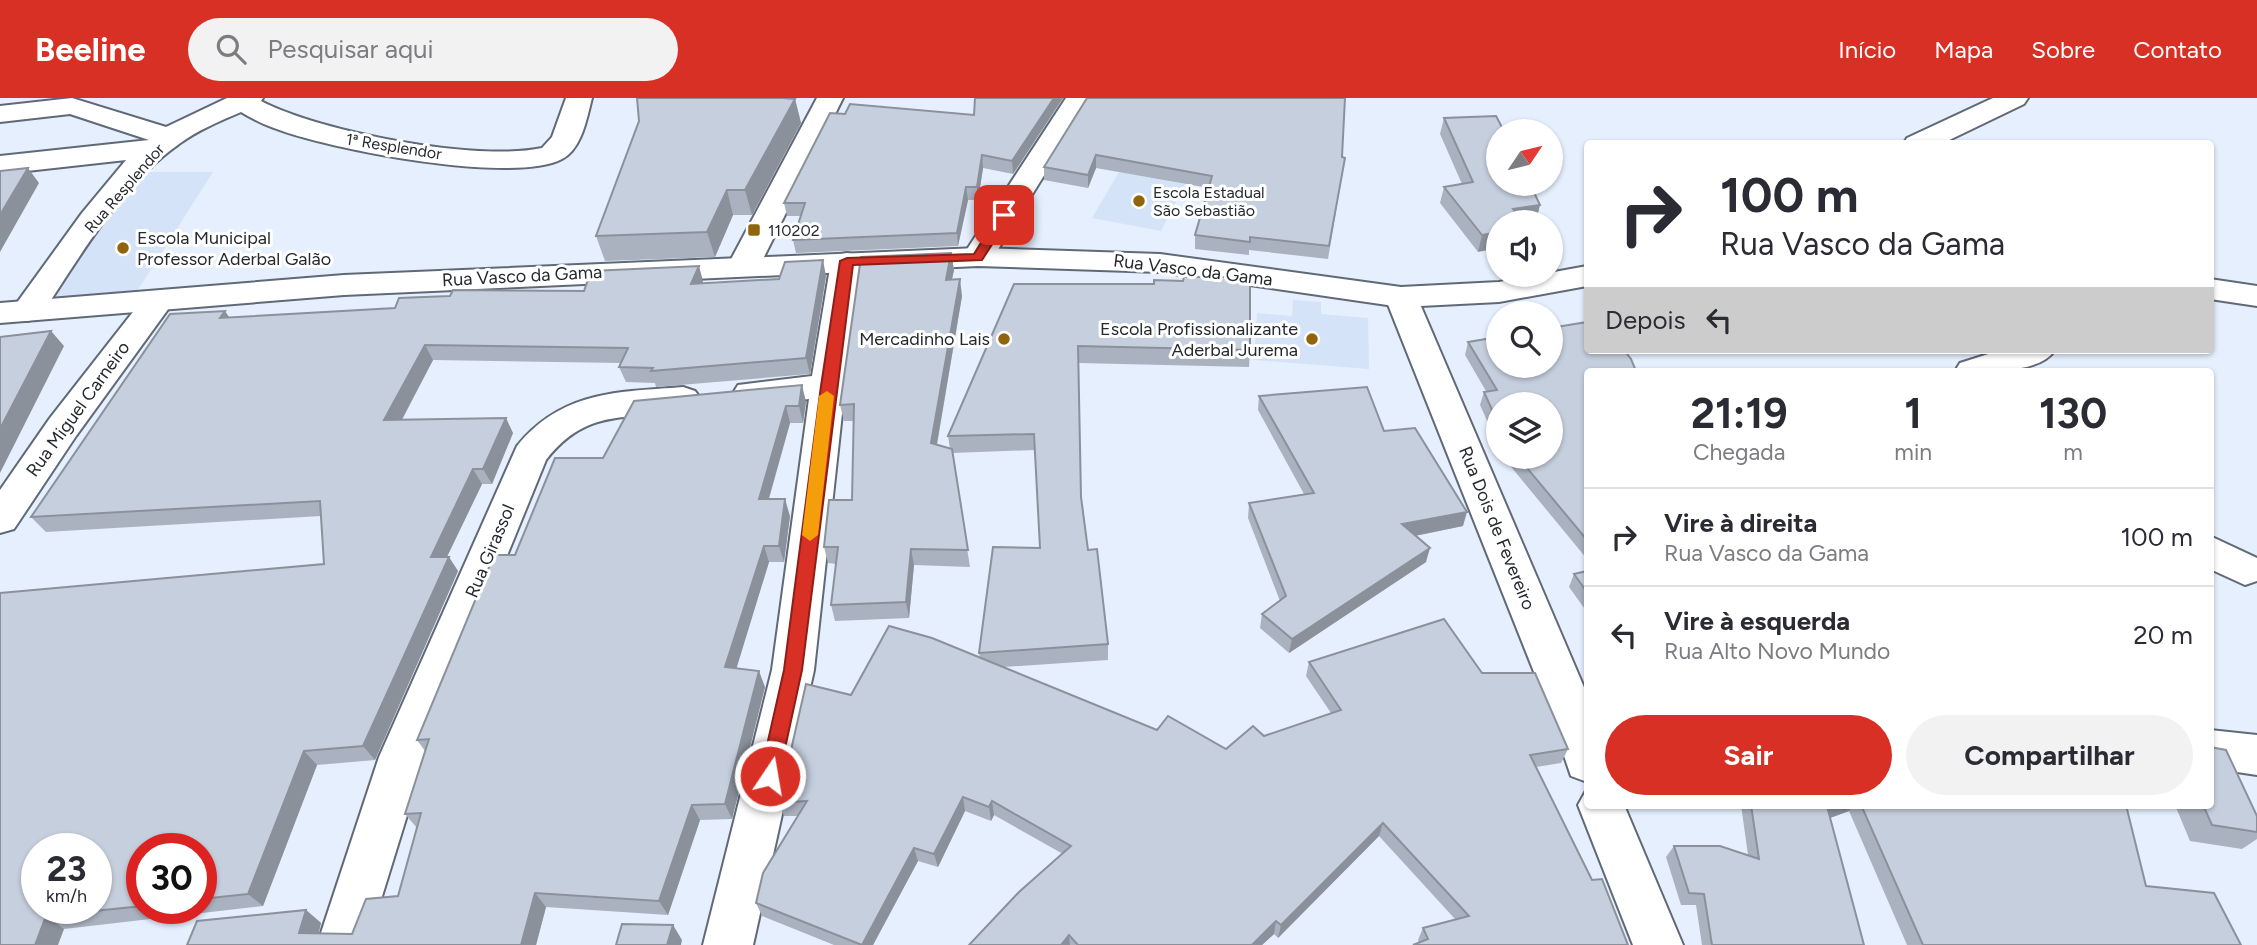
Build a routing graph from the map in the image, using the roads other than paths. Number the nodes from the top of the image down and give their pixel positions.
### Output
1 (579, 98) edge
2 (830, 98) edge
3 (1079, 98) edge
4 (2015, 98) edge
5 (246, 100) edge
6 (77, 102) edge
7 (0, 114) edge
8 (1926, 140) edge
9 (162, 143) junction
10 (0, 165) edge
11 (978, 257) junction
12 (847, 261) junction
13 (744, 265) junction
14 (1584, 277) edge
15 (1401, 297) junction
16 (158, 301) junction
17 (13, 312) edge
18 (2025, 354) edge
19 (1981, 368) edge
20 (828, 386) junction
21 (0, 519) edge
22 (2214, 553) edge
23 (2245, 570) dead end
24 (1576, 691) edge
25 (1584, 743) edge
26 (2214, 749) edge
27 (2257, 755) edge
28 (1603, 809) edge
29 (342, 945) edge
30 (728, 945) edge
31 (1658, 945) edge

1 - 5 street, 1ª Resplendor
2 - 13 street
3 - 11 street
4 - 8 street
5 - 9 street, Rua Resplendor
6 - 7 street
6 - 9 street
9 - 10 street
9 - 17 street, Rua Resplendor
11 - 12 street, Rua Vasco da Gama
11 - 15 street, Rua Vasco da Gama
12 - 13 street, Rua Vasco da Gama
12 - 20 street
13 - 16 street, Rua Vasco da Gama
14 - 15 street, Rua Vasco da Gama
15 - 24 street, Rua Dois de Fevereiro
16 - 17 street, Rua Vasco da Gama
16 - 21 street, Rua Miguel Carneiro
18 - 19 street
20 - 29 street, Rua Girassol
20 - 30 street
22 - 23 street
24 - 25 street, Rua Dois de Fevereiro
26 - 27 street
28 - 31 street

